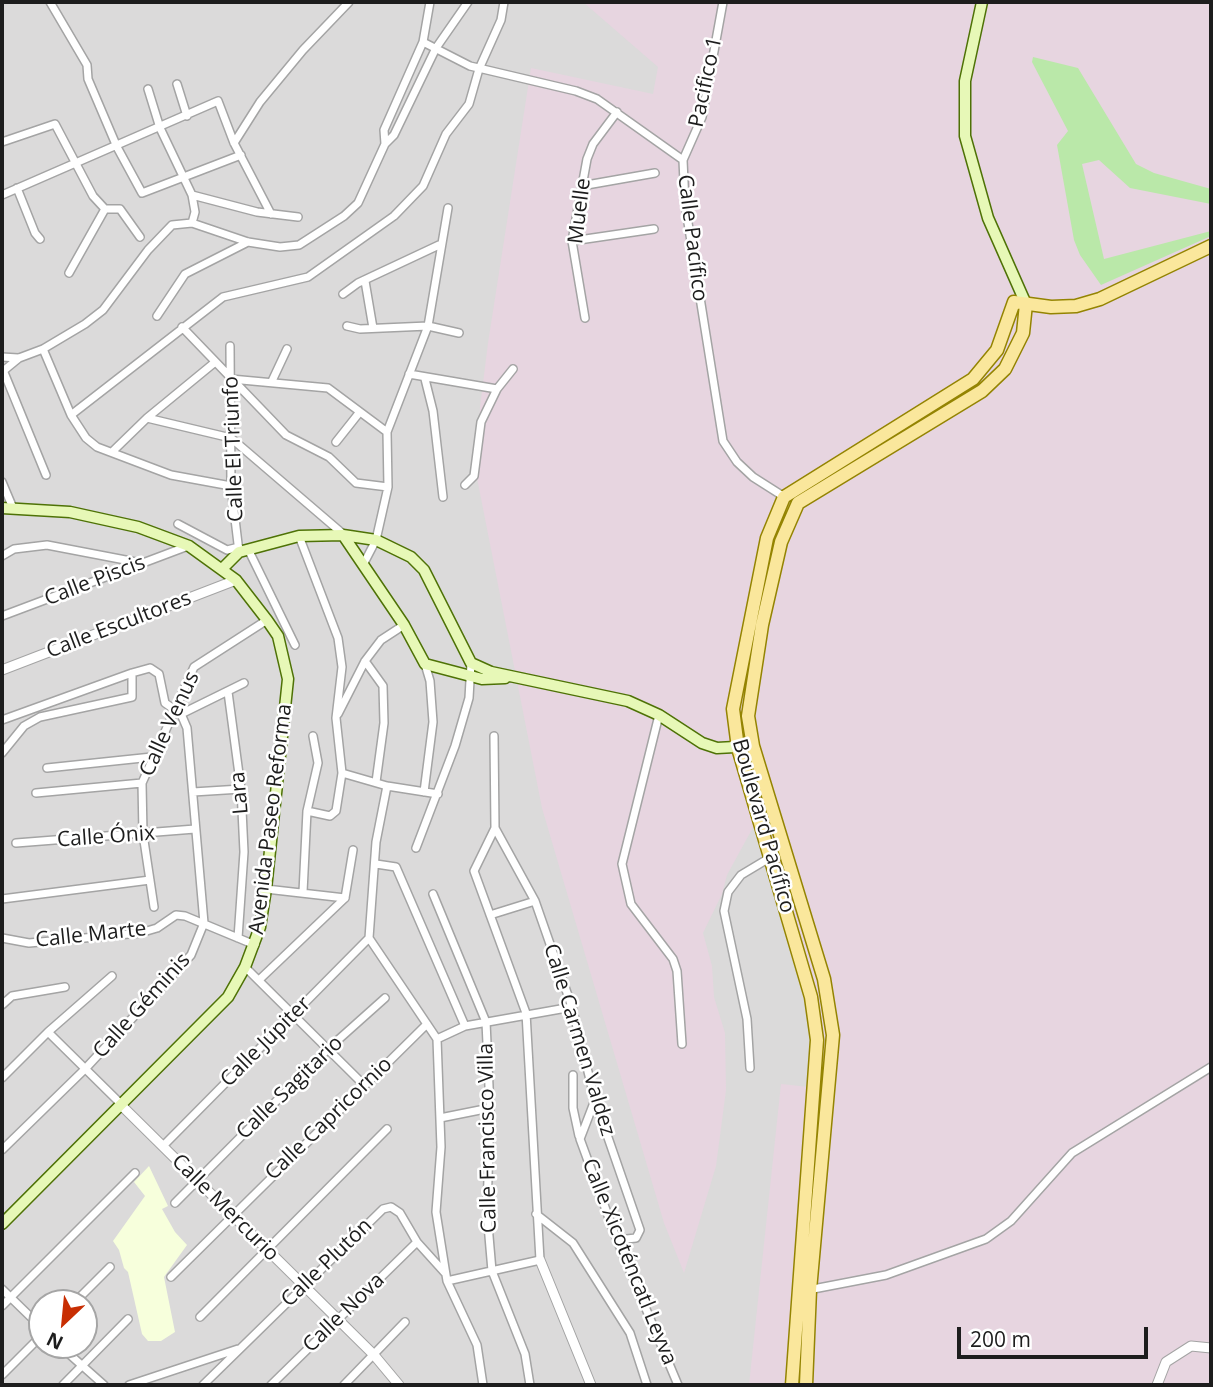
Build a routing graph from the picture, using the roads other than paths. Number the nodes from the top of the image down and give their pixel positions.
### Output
1 (50, 2) edge
2 (349, 2) edge
3 (430, 2) edge
4 (468, 2) edge
5 (504, 2) edge
6 (723, 2) edge
7 (982, 2) edge
8 (423, 42) junction
9 (436, 48) junction
10 (479, 69) junction
11 (177, 85) dead end
12 (148, 89) dead end
13 (617, 112) junction
14 (187, 116) junction
15 (160, 128) junction
16 (2, 142) edge
17 (234, 143) junction
18 (385, 144) junction
19 (117, 147) junction
20 (241, 155) junction
21 (683, 160) junction
22 (78, 162) junction
23 (655, 173) dead end
24 (183, 178) junction
25 (2, 184) edge
26 (581, 186) junction
27 (17, 188) junction
28 (3, 194) edge
29 (192, 195) junction
30 (448, 208) dead end
31 (105, 209) junction
32 (271, 214) junction
33 (298, 216) dead end
34 (192, 223) junction
35 (654, 229) dead end
36 (140, 237) dead end
37 (40, 239) dead end
38 (572, 241) junction
39 (248, 242) junction
40 (439, 245) junction
41 (1211, 246) edge
42 (69, 273) dead end
43 (365, 281) junction
44 (343, 294) dead end
45 (1020, 303) junction
46 (157, 316) dead end
47 (585, 318) dead end
48 (347, 326) dead end
49 (428, 326) junction
50 (182, 327) junction
51 (373, 328) junction
52 (459, 333) dead end
53 (230, 346) dead end
54 (43, 349) junction
55 (287, 349) dead end
56 (2, 357) edge
57 (19, 358) junction
58 (214, 363) junction
59 (513, 369) dead end
60 (2, 371) edge
61 (409, 374) junction
62 (231, 379) junction
63 (425, 379) junction
64 (272, 381) junction
65 (497, 389) junction
66 (359, 413) junction
67 (71, 415) junction
68 (147, 418) junction
69 (387, 432) junction
70 (231, 438) junction
71 (336, 442) dead end
72 (112, 452) junction
73 (46, 475) dead end
74 (2, 482) edge
75 (465, 485) dead end
76 (231, 486) junction
77 (388, 487) junction
78 (443, 497) dead end
79 (784, 497) junction
80 (798, 503) junction
81 (7, 508) edge
82 (177, 524) dead end
83 (343, 535) junction
84 (299, 536) junction
85 (376, 540) junction
86 (189, 546) junction
87 (242, 549) junction
88 (2, 556) edge
89 (142, 563) junction
90 (363, 565) junction
91 (223, 568) junction
92 (236, 580) junction
93 (2, 616) edge
94 (267, 620) junction
95 (404, 625) junction
96 (295, 645) dead end
97 (365, 661) junction
98 (471, 663) junction
99 (425, 664) junction
100 (2, 670) edge
101 (132, 673) junction
102 (509, 676) junction
103 (472, 677) junction
104 (244, 683) dead end
105 (228, 692) junction
106 (48, 702) junction
107 (173, 709) junction
108 (181, 714) junction
109 (51, 715) junction
110 (659, 715) junction
111 (336, 718) junction
112 (2, 720) edge
113 (313, 736) dead end
114 (494, 736) dead end
115 (754, 746) junction
116 (738, 748) junction
117 (2, 753) edge
118 (152, 757) junction
119 (47, 768) dead end
120 (342, 773) junction
121 (376, 782) junction
122 (142, 783) junction
123 (387, 786) junction
124 (241, 789) junction
125 (193, 792) junction
126 (424, 792) junction
127 (36, 793) dead end
128 (438, 794) junction
129 (307, 811) junction
130 (495, 828) junction
131 (195, 829) junction
132 (143, 834) junction
133 (16, 843) dead end
134 (416, 848) dead end
135 (353, 850) dead end
136 (772, 856) junction
137 (376, 864) junction
138 (150, 880) junction
139 (266, 889) junction
140 (303, 892) junction
141 (433, 894) dead end
142 (345, 898) junction
143 (2, 899) edge
144 (536, 901) junction
145 (154, 907) dead end
146 (490, 915) junction
147 (204, 923) junction
148 (2, 938) edge
149 (238, 938) junction
150 (369, 938) junction
151 (255, 945) junction
152 (245, 967) junction
153 (112, 976) dead end
154 (259, 980) junction
155 (65, 986) dead end
156 (385, 998) dead end
157 (2, 1006) edge
158 (572, 1007) junction
159 (526, 1013) junction
160 (293, 1014) junction
161 (486, 1022) junction
162 (427, 1024) junction
163 (465, 1026) junction
164 (48, 1032) junction
165 (437, 1039) junction
166 (682, 1044) dead end
167 (329, 1048) junction
168 (1211, 1067) edge
169 (750, 1068) dead end
170 (85, 1069) junction
171 (573, 1075) dead end
172 (2, 1078) edge
173 (364, 1085) junction
174 (595, 1100) junction
175 (122, 1106) junction
176 (490, 1108) junction
177 (440, 1118) junction
178 (387, 1129) dead end
179 (580, 1139) junction
180 (163, 1146) junction
181 (2, 1150) edge
182 (135, 1173) dead end
183 (197, 1180) junction
184 (175, 1203) dead end
185 (232, 1214) junction
186 (536, 1214) junction
187 (2, 1224) edge
188 (617, 1240) junction
189 (417, 1242) junction
190 (268, 1250) junction
191 (540, 1260) junction
192 (110, 1267) dead end
193 (492, 1271) junction
194 (171, 1278) dead end
195 (447, 1278) junction
196 (303, 1285) junction
197 (2, 1289) edge
198 (88, 1289) edge
199 (803, 1291) junction
200 (10, 1297) junction
201 (2, 1306) edge
202 (28, 1314) edge
203 (200, 1317) dead end
204 (128, 1318) dead end
205 (337, 1320) junction
206 (405, 1322) dead end
207 (243, 1347) junction
208 (1211, 1348) edge
209 (28, 1349) edge
210 (374, 1355) junction
211 (74, 1359) edge
212 (82, 1367) junction
213 (2, 1375) edge
214 (63, 1385) edge
215 (104, 1385) edge
216 (129, 1385) edge
217 (203, 1385) edge
218 (271, 1385) edge
219 (344, 1385) edge
220 (399, 1385) edge
221 (483, 1385) edge
222 (530, 1385) edge
223 (591, 1385) edge
224 (647, 1385) edge
225 (678, 1385) edge
226 (792, 1385) edge
227 (806, 1385) edge
228 (1157, 1385) edge

1 - 19 street
2 - 17 street
3 - 8 street
4 - 9 street
5 - 10 street
6 - 21 street, Pacifico 1
7 - 45 main road
8 - 9 street, Calle Pacífico
8 - 18 street
9 - 10 street, Calle Pacífico
9 - 18 street
10 - 13 street, Calle Pacífico
10 - 50 street
11 - 14 street
12 - 15 street
13 - 21 street, Calle Pacífico
13 - 26 street, Muelle
14 - 15 street
14 - 17 street
15 - 19 street
15 - 24 street
16 - 22 street
17 - 20 street
18 - 39 street
19 - 22 street
19 - 24 street
20 - 24 street
20 - 32 street
21 - 79 street, Calle Pacífico
22 - 27 street
22 - 31 street
23 - 26 street
24 - 29 street
25 - 28 street
26 - 38 street, Muelle
27 - 28 street
27 - 37 street
29 - 32 street
29 - 34 street
30 - 40 street
31 - 36 street
31 - 42 street
32 - 33 street
34 - 39 street
34 - 54 street
35 - 38 street
38 - 47 street, Muelle
39 - 46 street
40 - 43 street
40 - 49 street
41 - 45 main road
43 - 44 street
43 - 51 street
45 - 79 main road
45 - 80 main road
48 - 51 street
49 - 51 street
49 - 52 street
49 - 61 street
50 - 58 street
50 - 67 street
53 - 62 street, Calle El Triunfo
54 - 57 street
54 - 67 street
55 - 64 street
56 - 57 street
57 - 60 street
58 - 62 street
58 - 68 street
59 - 65 street
60 - 73 street
61 - 63 street
61 - 69 street
62 - 64 street
62 - 70 street, Calle El Triunfo
62 - 77 street
63 - 65 street
63 - 78 street
64 - 66 street
65 - 75 street
66 - 69 street
66 - 71 street
67 - 72 street
68 - 70 street
68 - 72 street
69 - 77 street
70 - 76 street, Calle El Triunfo
70 - 83 street
72 - 76 street
74 - 81 street
76 - 87 street, Calle El Triunfo
77 - 85 street
79 - 80 street, Calle Pacífico
79 - 116 main road, Boulevard Pacífico
80 - 115 main road, Boulevard Pacífico
81 - 86 main road, Avenida Paseo Reforma
82 - 87 street
83 - 84 main road
83 - 85 main road
83 - 90 main road
84 - 87 main road
84 - 111 street
85 - 90 street
85 - 98 main road
86 - 89 street, Calle Piscis
86 - 91 main road, Avenida Paseo Reforma
87 - 91 main road
87 - 96 street, Calle El Triunfo
88 - 89 street
89 - 93 street, Calle Piscis
90 - 95 main road
91 - 92 main road, Avenida Paseo Reforma
92 - 94 main road, Avenida Paseo Reforma
92 - 100 street, Calle Escultores
94 - 107 street, Calle Venus
94 - 139 main road, Avenida Paseo Reforma
95 - 97 street
95 - 99 main road
97 - 111 street
97 - 121 street
98 - 102 main road
98 - 103 street
99 - 103 main road
99 - 126 street
101 - 106 street
101 - 107 street
101 - 109 street
102 - 103 main road
102 - 110 main road
103 - 128 street
104 - 105 street
105 - 108 street
105 - 124 street, Lara
106 - 109 street
106 - 112 street
107 - 108 street
107 - 118 street, Calle Venus
108 - 125 street, Calle Géminis
109 - 117 street
110 - 116 main road
110 - 166 street
111 - 120 street
113 - 129 street
114 - 130 street
115 - 116 main road
115 - 199 main road, Boulevard Pacífico
116 - 136 main road, Boulevard Pacífico
118 - 119 street
118 - 122 street, Calle Venus
120 - 121 street
120 - 129 street
121 - 123 street
122 - 127 street
122 - 132 street, Calle Venus
123 - 126 street
123 - 137 street
124 - 125 street
124 - 149 street, Lara
125 - 131 street, Calle Géminis
126 - 128 street
128 - 134 street
129 - 140 street
130 - 144 street, Calle Carmen Valdez
130 - 146 street
131 - 132 street, Calle Ónix
131 - 147 street, Calle Géminis
132 - 133 street, Calle Ónix
132 - 138 street, Calle Venus
135 - 142 street
136 - 169 street
136 - 199 main road, Boulevard Pacífico
137 - 150 street
137 - 163 street
138 - 143 street
138 - 145 street, Calle Venus
139 - 140 street
139 - 151 main road, Avenida Paseo Reforma
140 - 142 street
141 - 161 street, Calle Francisco Villa
142 - 154 street
144 - 146 street
144 - 158 street, Calle Carmen Valdez
146 - 159 street
147 - 148 street, Calle Marte
147 - 149 street, Calle Marte
147 - 170 street, Calle Géminis
149 - 151 street, Calle Marte
150 - 160 street, Calle Júpiter
150 - 162 street
151 - 152 main road, Avenida Paseo Reforma
152 - 154 street
152 - 175 main road, Avenida Paseo Reforma
153 - 164 street
154 - 160 street
155 - 157 street
156 - 167 street, Calle Sagitario
158 - 159 street
158 - 174 street, Calle Carmen Valdez
159 - 161 street
159 - 186 street
160 - 167 street
160 - 180 street, Calle Júpiter
161 - 163 street
161 - 176 street, Calle Francisco Villa
162 - 165 street
162 - 173 street, Calle Capricornio
163 - 165 street
164 - 170 street, Calle Mercurio
164 - 172 street
165 - 177 street
167 - 173 street
167 - 183 street, Calle Sagitario
168 - 199 street
170 - 175 street, Calle Mercurio
170 - 181 street, Calle Géminis
171 - 179 street
173 - 185 street, Calle Capricornio
174 - 179 street, Calle Xicoténcatl Leyva
174 - 188 street, Calle Carmen Valdez
175 - 180 street, Calle Mercurio
175 - 187 main road, Avenida Paseo Reforma
176 - 177 street
176 - 193 street, Calle Francisco Villa
177 - 195 street
178 - 190 street
179 - 188 street, Calle Xicoténcatl Leyva
180 - 183 street, Calle Mercurio
182 - 200 street
183 - 184 street, Calle Sagitario
183 - 185 street, Calle Mercurio
185 - 190 street, Calle Mercurio
185 - 194 street, Calle Capricornio
186 - 191 street
186 - 224 street
188 - 225 street, Calle Xicoténcatl Leyva
189 - 195 street, Calle Plutón
189 - 196 street, Calle Plutón
189 - 205 street, Calle Nova
190 - 196 street, Calle Mercurio
190 - 203 street
191 - 193 street
191 - 223 street
192 - 198 street
193 - 195 street
193 - 222 street, Calle Francisco Villa
195 - 221 street
196 - 205 street, Calle Mercurio
196 - 207 street, Calle Plutón
197 - 200 street
199 - 226 main road, Boulevard Pacífico
199 - 227 main road, Boulevard Pacífico
200 - 201 street
200 - 202 street
204 - 212 street
205 - 210 street, Calle Mercurio
205 - 218 street, Calle Nova
206 - 210 street
207 - 216 street
207 - 217 street, Calle Plutón
208 - 228 street
209 - 213 street
210 - 219 street
210 - 220 street, Calle Mercurio
211 - 212 street
212 - 214 street
212 - 215 street

